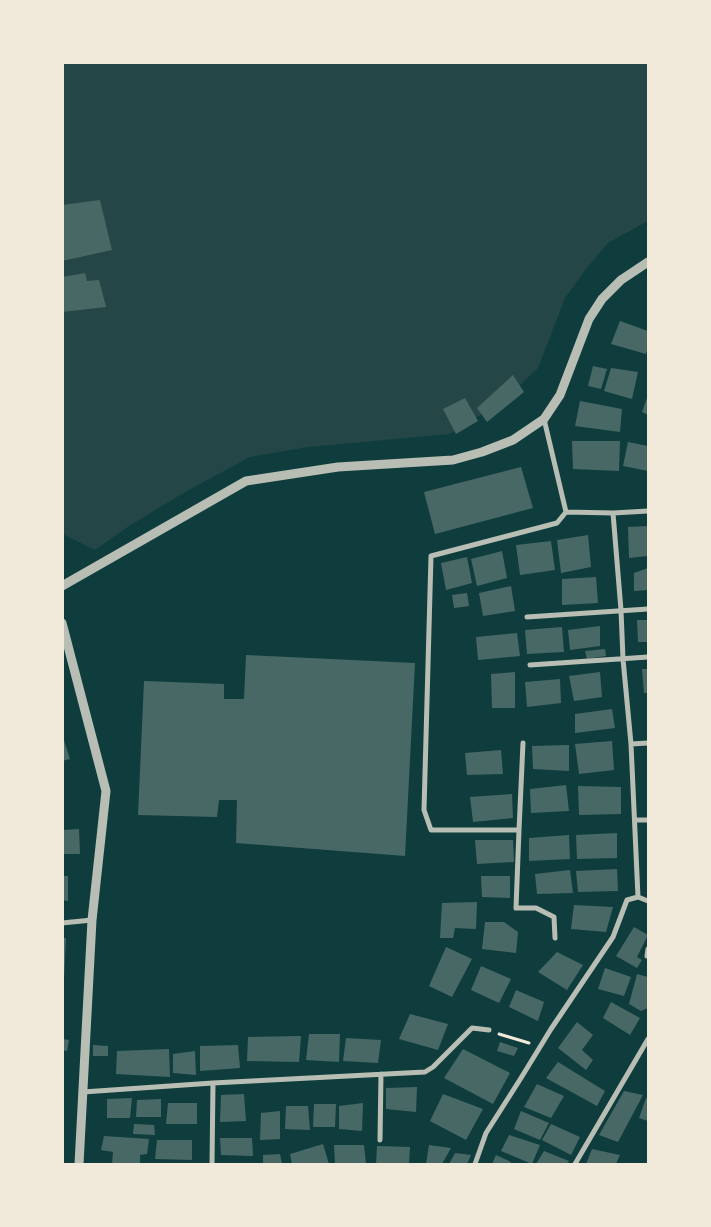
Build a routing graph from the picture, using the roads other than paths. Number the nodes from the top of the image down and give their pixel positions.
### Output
1 (648, 262) edge
2 (544, 419) junction
3 (648, 511) edge
4 (566, 512) junction
5 (613, 513) junction
6 (62, 586) edge
7 (648, 609) edge
8 (621, 610) junction
9 (527, 617) dead end
10 (62, 622) edge
11 (648, 657) edge
12 (623, 659) junction
13 (530, 665) dead end
14 (522, 743) dead end
15 (648, 743) edge
16 (630, 744) junction
17 (635, 820) junction
18 (648, 820) edge
19 (519, 830) junction
20 (638, 897) junction
21 (648, 901) edge
22 (92, 920) junction
23 (62, 923) edge
24 (555, 938) dead end
25 (648, 949) edge
26 (648, 956) edge
27 (489, 1030) road end
28 (648, 1040) edge
29 (381, 1074) junction
30 (213, 1083) junction
31 (82, 1092) junction
32 (380, 1140) dead end
33 (78, 1164) edge
34 (212, 1164) edge
35 (475, 1164) edge
36 (576, 1164) edge

1 - 2 street
2 - 4 street
2 - 6 street
3 - 5 street
4 - 5 street
4 - 19 street
5 - 8 street
7 - 8 street
8 - 9 street
8 - 12 street
10 - 22 street
11 - 12 street
12 - 13 street
12 - 16 street
14 - 19 street
15 - 16 street
16 - 17 street
17 - 18 street
17 - 20 street
19 - 24 street
20 - 21 street
20 - 35 street
22 - 23 street
22 - 31 street
25 - 26 street
27 - 29 street
28 - 36 street
29 - 30 street
29 - 32 street
30 - 31 street
30 - 34 street
31 - 33 street

